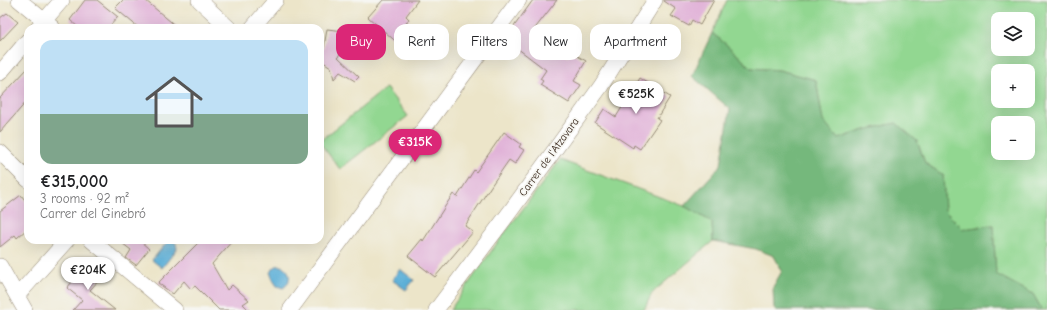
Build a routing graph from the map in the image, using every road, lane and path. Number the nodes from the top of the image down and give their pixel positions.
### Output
1 (19, 0) edge
2 (62, 0) edge
3 (199, 0) edge
4 (276, 0) edge
5 (519, 0) edge
6 (655, 0) edge
7 (43, 24) edge
8 (46, 24) edge
9 (225, 24) edge
10 (255, 24) edge
11 (24, 45) edge
12 (0, 72) edge
13 (0, 152) edge
14 (24, 176) edge
15 (64, 244) edge
16 (96, 244) edge
17 (0, 266) edge
18 (18, 296) junction
19 (25, 310) edge
20 (175, 310) edge
21 (290, 310) edge
22 (436, 310) edge

1 - 7 street
2 - 8 street
3 - 9 street
4 - 10 street
5 - 21 street
6 - 22 street, Carrer de l'Atzavara
11 - 12 street
13 - 14 street
15 - 18 street
16 - 20 street
17 - 18 street
18 - 19 street

